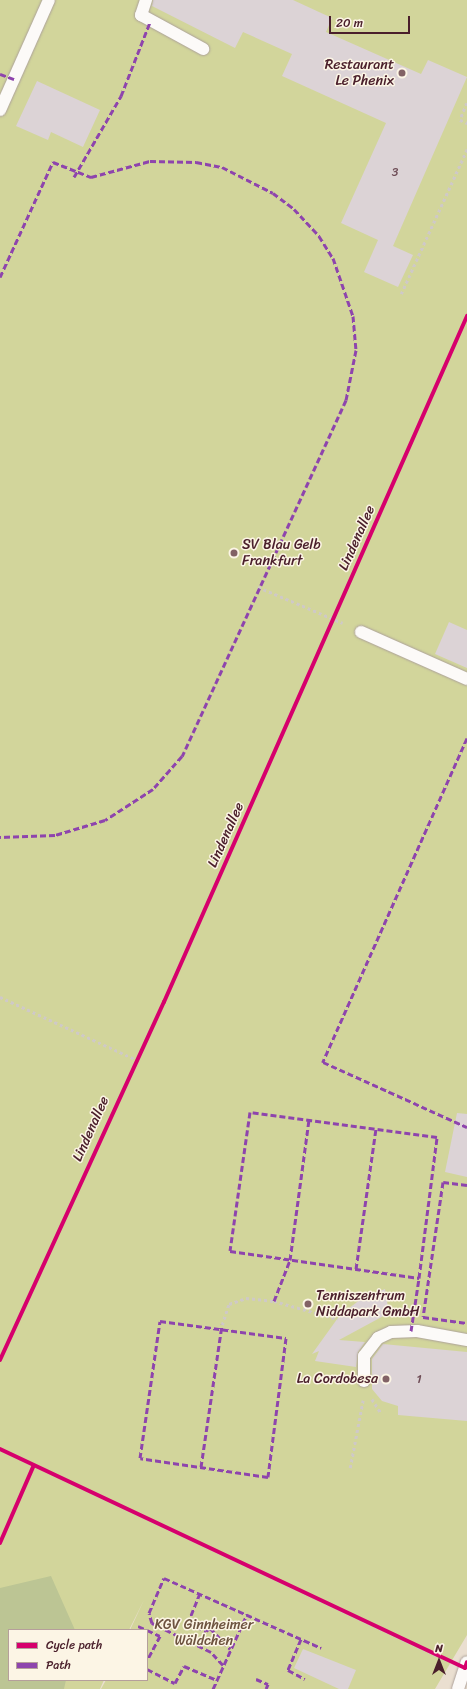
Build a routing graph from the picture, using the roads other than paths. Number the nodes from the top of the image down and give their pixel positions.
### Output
1 (49, 0) edge
2 (146, 0) edge
3 (203, 49) dead end
4 (0, 110) edge
5 (361, 632) road end
6 (467, 679) edge
7 (467, 1340) edge
8 (364, 1381) dead end
9 (466, 1665) edge
10 (458, 1689) edge

1 - 4 lane
2 - 3 lane
5 - 6 lane
7 - 8 lane
9 - 10 lane

